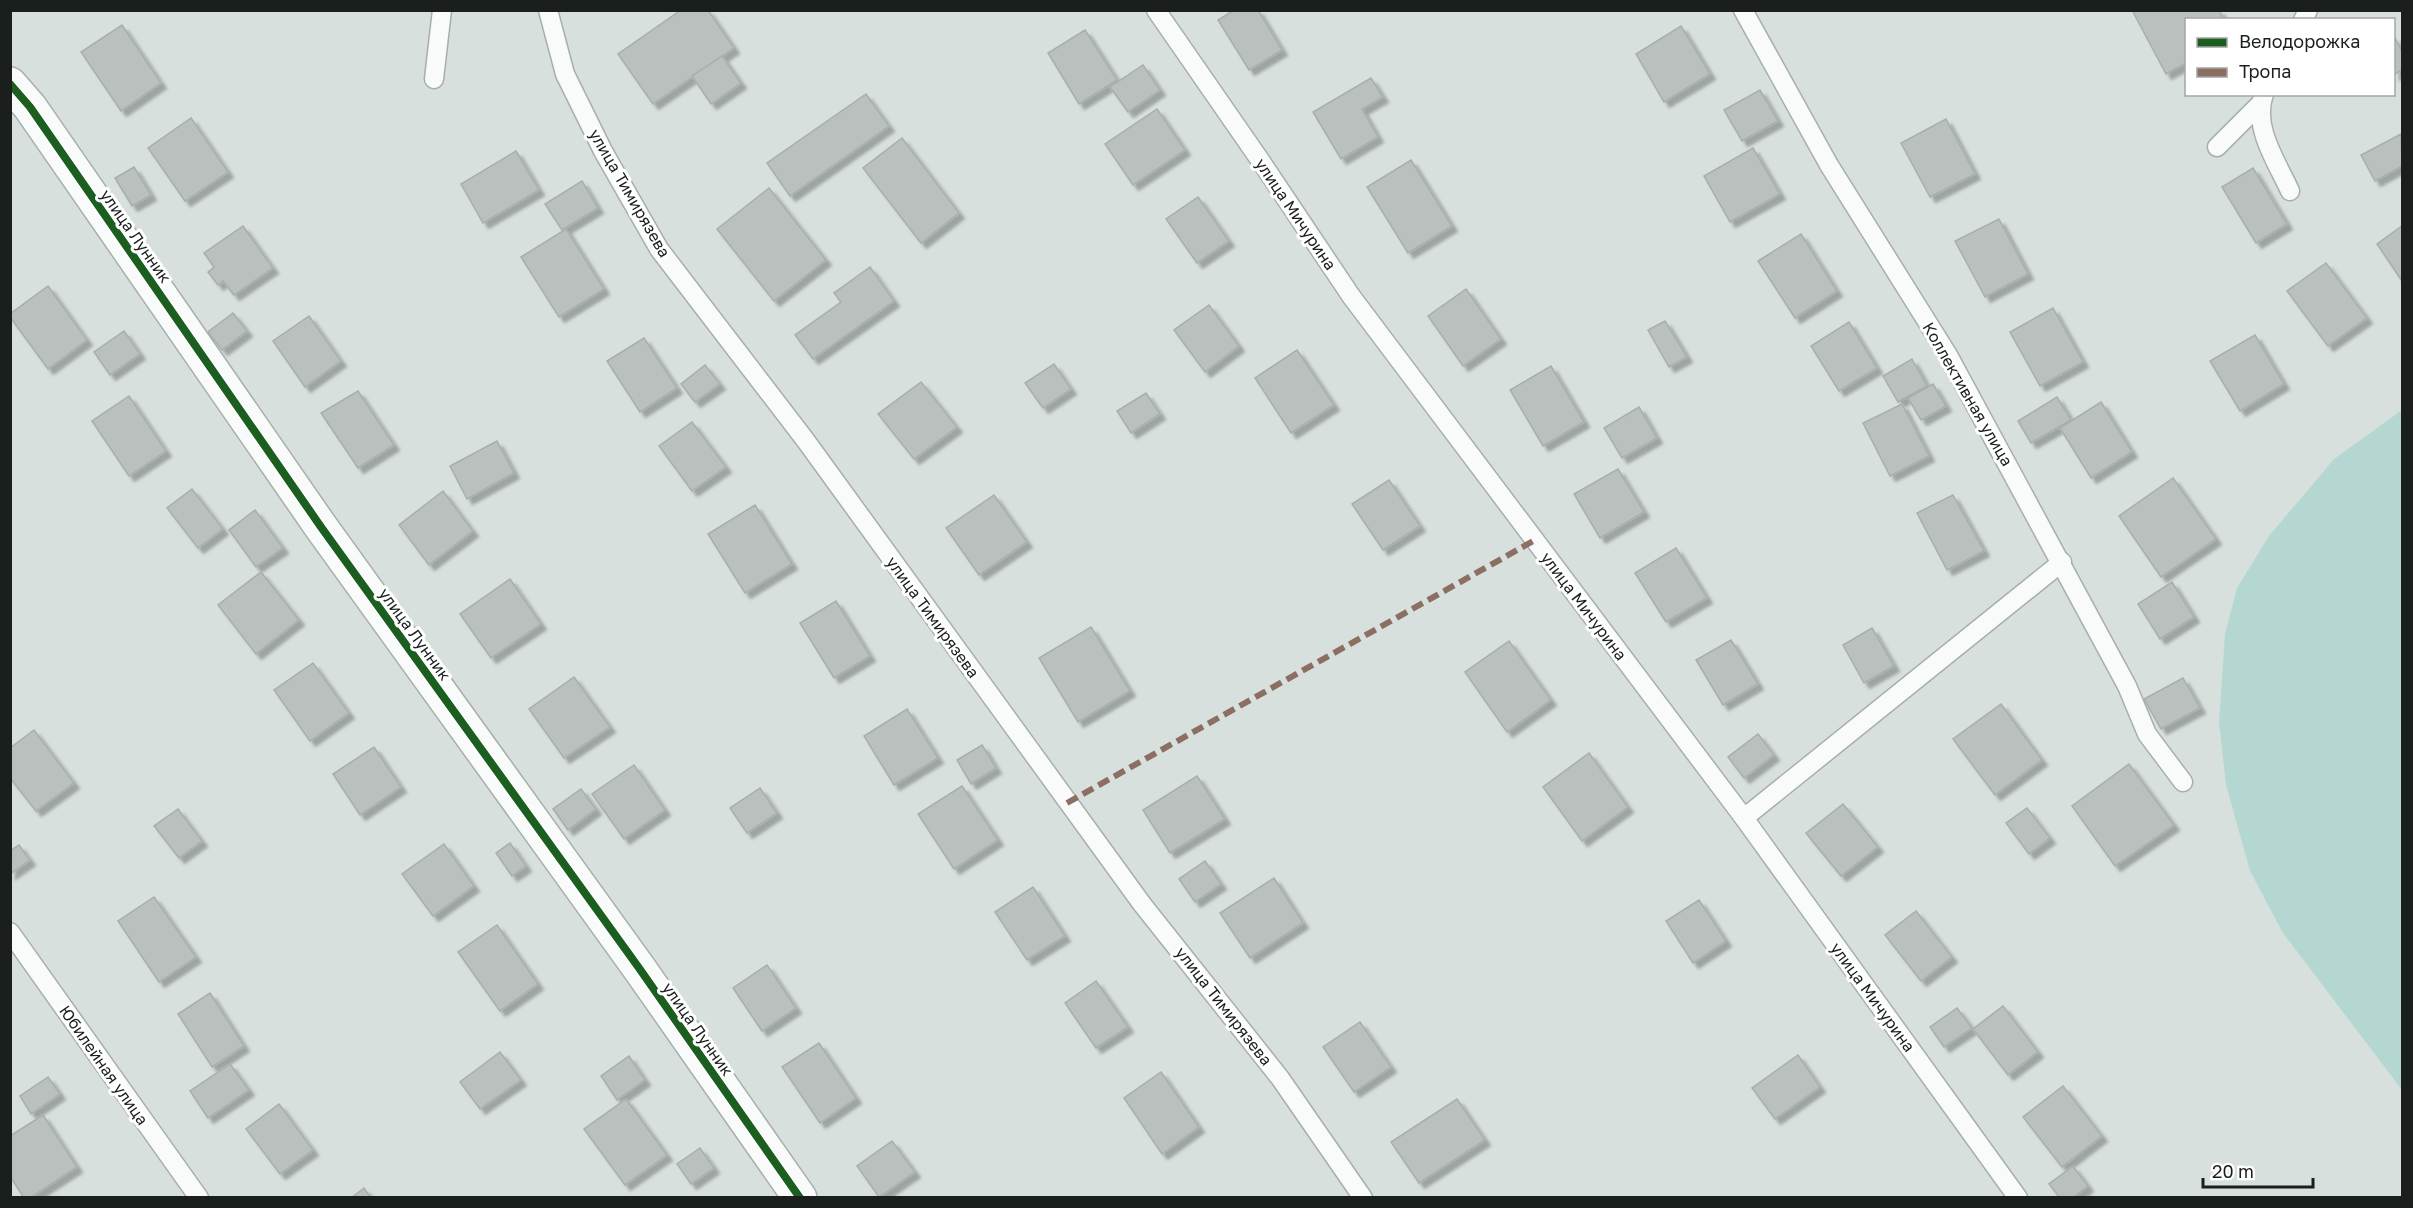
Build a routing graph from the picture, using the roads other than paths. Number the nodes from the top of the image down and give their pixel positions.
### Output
1 (442, 10) edge
2 (548, 10) edge
3 (1156, 10) edge
4 (1743, 10) edge
5 (434, 79) dead end
6 (10, 84) edge
7 (2262, 99) edge
8 (2217, 147) dead end
9 (2290, 191) dead end
10 (2062, 562) junction
11 (2183, 782) dead end
12 (1744, 819) junction
13 (10, 932) edge
14 (199, 1197) edge
15 (800, 1197) edge
16 (1363, 1197) edge
17 (2018, 1197) edge

1 - 5 lane
2 - 16 lane, улица Тимирязева
3 - 12 lane, улица Мичурина
4 - 10 lane, Коллективная улица
6 - 15 street, улица Лунник
7 - 8 lane
7 - 9 lane
10 - 11 lane, Коллективная улица
10 - 12 lane
12 - 17 lane, улица Мичурина
13 - 14 lane, Юбилейная улица

